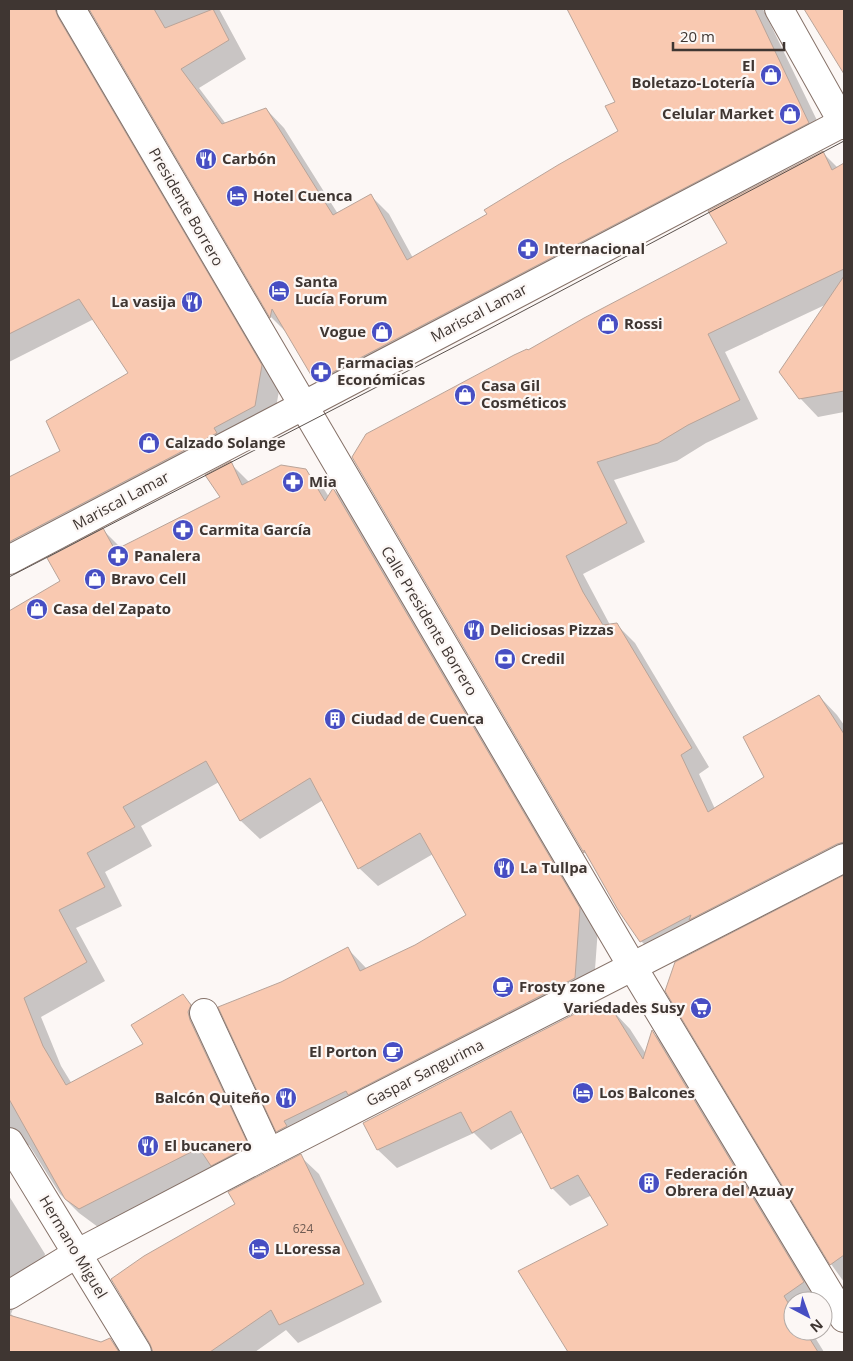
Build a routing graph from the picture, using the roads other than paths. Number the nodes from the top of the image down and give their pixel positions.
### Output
1 (71, 9) edge
2 (779, 9) edge
3 (844, 123) edge
4 (302, 406) junction
5 (9, 560) edge
6 (844, 858) edge
7 (632, 966) junction
8 (204, 1013) dead end
9 (9, 1142) edge
10 (269, 1153) junction
11 (78, 1253) junction
12 (9, 1295) edge
13 (844, 1318) edge
14 (137, 1352) edge

1 - 4 street, Presidente Borrero
2 - 3 street
3 - 4 street, Mariscal Lamar
4 - 5 street, Mariscal Lamar
4 - 7 street, Calle Presidente Borrero
6 - 7 street, Gaspar Sangurima
7 - 10 street, Gaspar Sangurima
7 - 13 street
8 - 10 street
9 - 11 street, Hermano Miguel
10 - 11 street, Gaspar Sangurima
11 - 12 street, Gaspar Sangurima
11 - 14 street, Hermano Miguel

